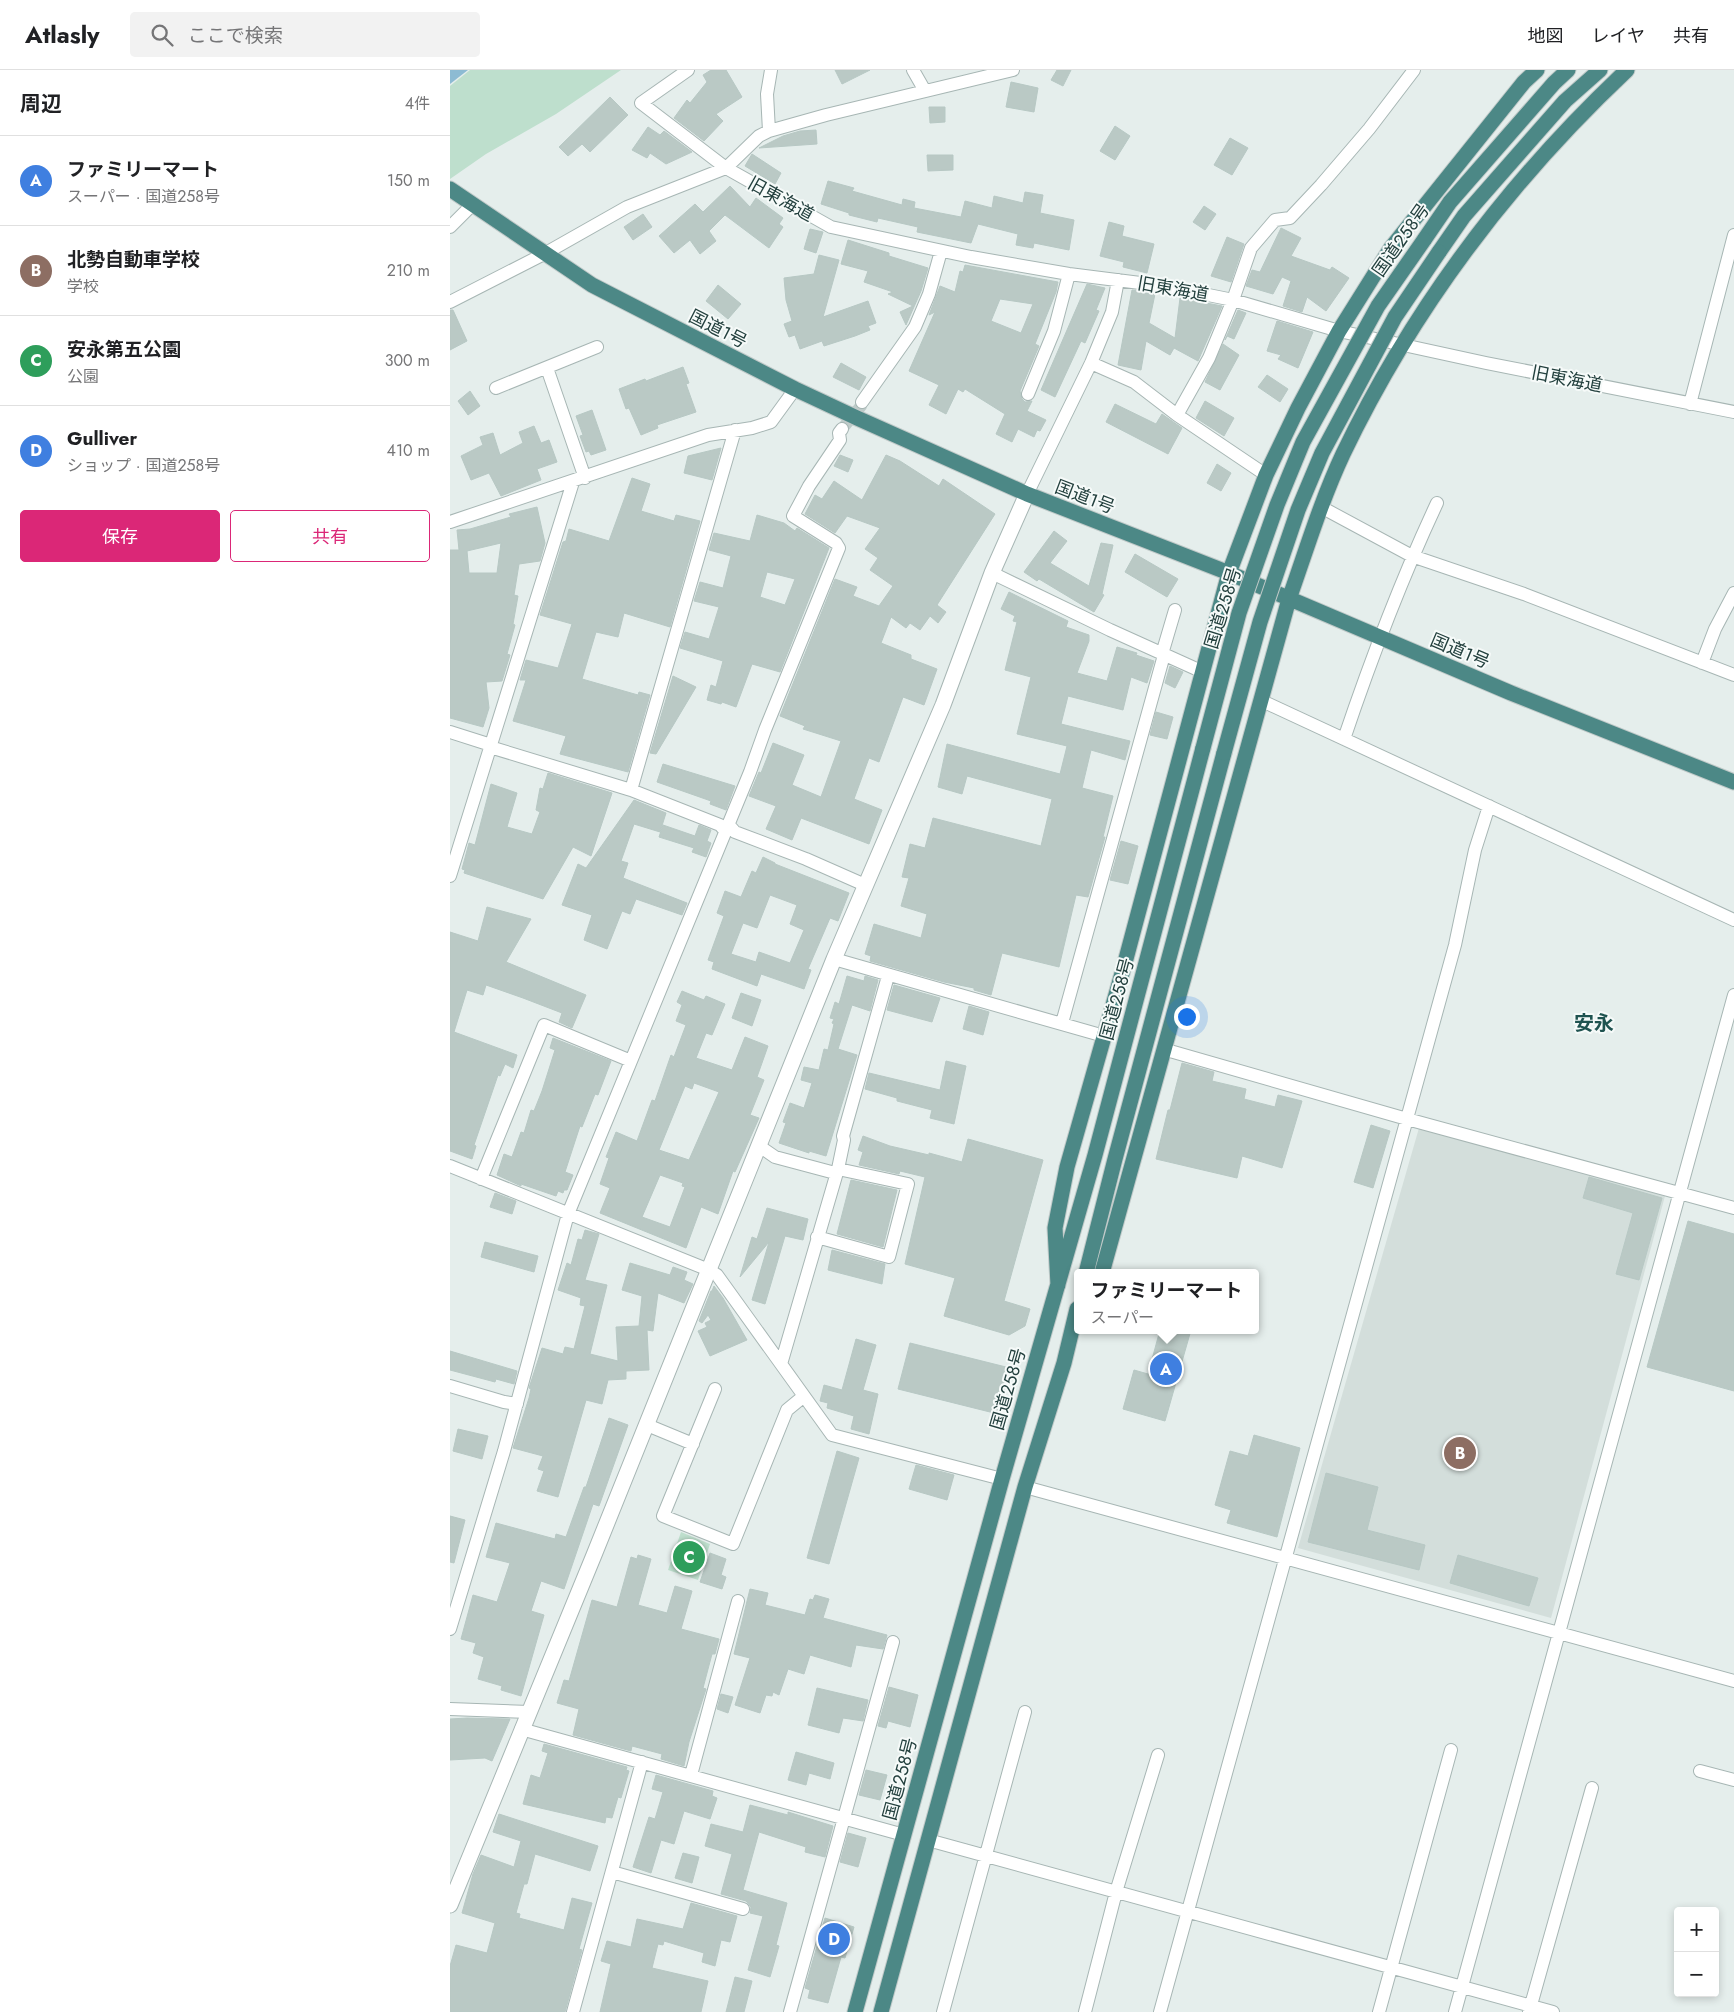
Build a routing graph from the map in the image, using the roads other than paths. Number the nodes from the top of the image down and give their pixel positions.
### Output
1 (688, 70) edge
2 (771, 70) edge
3 (913, 70) edge
4 (1012, 70) edge
5 (1414, 70) edge
6 (1537, 70) edge
7 (1568, 70) edge
8 (1600, 70) edge
9 (1627, 70) edge
10 (925, 91) junction
11 (769, 131) junction
12 (726, 168) junction
13 (454, 192) edge
14 (473, 204) junction
15 (450, 227) edge
16 (1734, 235) edge
17 (942, 251) junction
18 (544, 254) junction
19 (1069, 274) junction
20 (1118, 280) junction
21 (1233, 300) junction
22 (450, 302) edge
23 (1340, 331) junction
24 (1403, 345) junction
25 (597, 347) dead end
26 (1091, 363) junction
27 (547, 368) junction
28 (496, 388) dead end
29 (794, 389) junction
30 (1028, 394) dead end
31 (862, 402) tunnel mouth
32 (1690, 404) junction
33 (1734, 412) edge
34 (1177, 415) junction
35 (842, 429) tunnel mouth
36 (735, 430) junction
37 (1266, 474) junction
38 (579, 480) junction
39 (1027, 494) junction
40 (1437, 503) dead end
41 (1321, 508) junction
42 (450, 522) edge
43 (1412, 556) junction
44 (992, 573) junction
45 (1229, 573) junction
46 (1733, 597) edge
47 (1289, 599) junction
48 (1175, 610) dead end
49 (1381, 638) junction
50 (1163, 654) junction
51 (1702, 663) junction
52 (1203, 672) junction
53 (1734, 675) edge
54 (1260, 700) junction
55 (450, 732) edge
56 (1344, 739) junction
57 (490, 746) junction
58 (1734, 782) edge
59 (631, 790) junction
60 (1489, 806) junction
61 (727, 827) junction
62 (450, 876) edge
63 (865, 885) junction
64 (1734, 917) edge
65 (834, 959) junction
66 (888, 976) junction
67 (1734, 996) edge
68 (1062, 1023) junction
69 (1104, 1036) junction
70 (1163, 1049) junction
71 (631, 1061) junction
72 (1407, 1119) junction
73 (759, 1146) junction
74 (450, 1166) edge
75 (836, 1171) junction
76 (481, 1179) junction
77 (1679, 1193) junction
78 (1734, 1208) edge
79 (568, 1214) junction
80 (817, 1237) junction
81 (1087, 1269) edge
82 (1103, 1269) edge
83 (709, 1270) junction
84 (1058, 1285) junction
85 (1074, 1321) edge
86 (1078, 1334) edge
87 (1064, 1363) junction
88 (781, 1364) junction
89 (450, 1386) edge
90 (715, 1389) dead end
91 (804, 1396) junction
92 (517, 1404) junction
93 (647, 1425) junction
94 (693, 1444) junction
95 (1002, 1479) junction
96 (1025, 1487) junction
97 (1286, 1560) junction
98 (738, 1600) dead end
99 (450, 1629) edge
100 (1558, 1633) junction
101 (893, 1642) dead end
102 (1734, 1681) edge
103 (450, 1709) edge
104 (529, 1712) junction
105 (1024, 1712) dead end
106 (521, 1729) junction
107 (1451, 1750) dead end
108 (1158, 1755) dead end
109 (642, 1762) junction
110 (1700, 1770) dead end
111 (691, 1775) junction
112 (1734, 1780) edge
113 (1592, 1788) dead end
114 (845, 1818) junction
115 (904, 1835) junction
116 (928, 1840) junction
117 (985, 1857) junction
118 (612, 1872) junction
119 (1116, 1892) junction
120 (450, 1904) edge
121 (743, 1909) dead end
122 (1188, 1913) junction
123 (1391, 1967) junction
124 (1462, 1987) junction
125 (1530, 2009) edge
126 (573, 2012) edge
127 (790, 2012) edge
128 (855, 2012) edge
129 (881, 2012) edge
130 (943, 2012) edge
131 (1085, 2012) edge
132 (1160, 2012) edge
133 (1379, 2012) edge
134 (1455, 2012) edge
135 (1553, 2012) edge

1 - 12 street, 旧東海道
2 - 11 street
3 - 10 street
4 - 10 street
5 - 21 street
6 - 23 highway
7 - 84 highway, 国道258号, bridge
8 - 81 highway, bridge
9 - 24 highway
10 - 11 street
11 - 12 street
12 - 17 street, 旧東海道
12 - 18 street
13 - 14 highway, 国道1号
14 - 15 street
14 - 18 highway, 国道1号
16 - 32 street
17 - 19 street, 旧東海道
17 - 31 street
18 - 22 street
18 - 29 highway, 国道1号
19 - 20 street, 旧東海道
19 - 30 street
20 - 21 street, 旧東海道
20 - 26 street
21 - 23 street, 旧東海道
21 - 34 street
23 - 24 street, 旧東海道
23 - 37 highway
24 - 32 street, 旧東海道
24 - 41 highway
25 - 27 street
26 - 34 street
26 - 39 street
27 - 28 street
27 - 38 street
29 - 36 street
29 - 39 highway, 国道1号
32 - 33 street, 旧東海道
34 - 37 street
35 - 61 street
36 - 38 street
36 - 59 street
37 - 45 highway
38 - 42 street
38 - 57 street
39 - 44 street
39 - 45 highway, 国道1号
40 - 43 street
41 - 43 street
41 - 47 highway
43 - 49 street
43 - 51 street
44 - 50 street
44 - 63 street
45 - 47 highway, 国道1号
45 - 52 highway
46 - 51 street
47 - 49 highway, 国道1号
47 - 54 highway
48 - 50 street
49 - 56 street
49 - 58 highway, 国道1号
50 - 52 street
50 - 68 street
51 - 53 street
52 - 69 highway
54 - 56 street
54 - 70 highway
55 - 57 street
56 - 60 street
57 - 59 street
57 - 62 street
59 - 61 street
60 - 64 street
60 - 72 street
61 - 63 street
61 - 71 street
63 - 65 street
65 - 66 street
65 - 73 street
66 - 68 street
66 - 75 street
67 - 77 street
68 - 69 street
69 - 84 highway
70 - 72 street
70 - 82 highway
71 - 76 street
71 - 79 street
72 - 77 street
72 - 97 street
73 - 75 street
73 - 83 street
74 - 76 street
75 - 80 street
75 - 80 street
76 - 79 street
77 - 78 street
77 - 100 street
79 - 83 street
79 - 92 street
80 - 88 street
83 - 88 street
83 - 93 street
84 - 95 highway, 国道258号
85 - 87 highway
86 - 87 highway
87 - 96 highway
88 - 91 street
89 - 92 street
90 - 94 street
91 - 94 street
91 - 95 street
92 - 99 street
93 - 94 street
93 - 104 street
95 - 115 highway, 国道258号
96 - 97 street
96 - 116 highway
97 - 100 street
97 - 122 street
98 - 111 street
100 - 102 street
100 - 124 street
101 - 114 street
103 - 104 street
104 - 106 street
105 - 117 street
106 - 109 street
106 - 120 street
107 - 123 street
108 - 119 street
109 - 111 street
109 - 118 street
110 - 112 street
111 - 114 street
113 - 125 street
114 - 115 street
114 - 127 street
115 - 128 highway, 国道258号
116 - 117 street
116 - 129 highway
117 - 119 street
117 - 130 street
118 - 121 street
118 - 126 street
119 - 122 street
119 - 131 street
122 - 123 street
122 - 132 street
123 - 124 street
123 - 133 street
124 - 125 street
124 - 134 street
125 - 135 street

